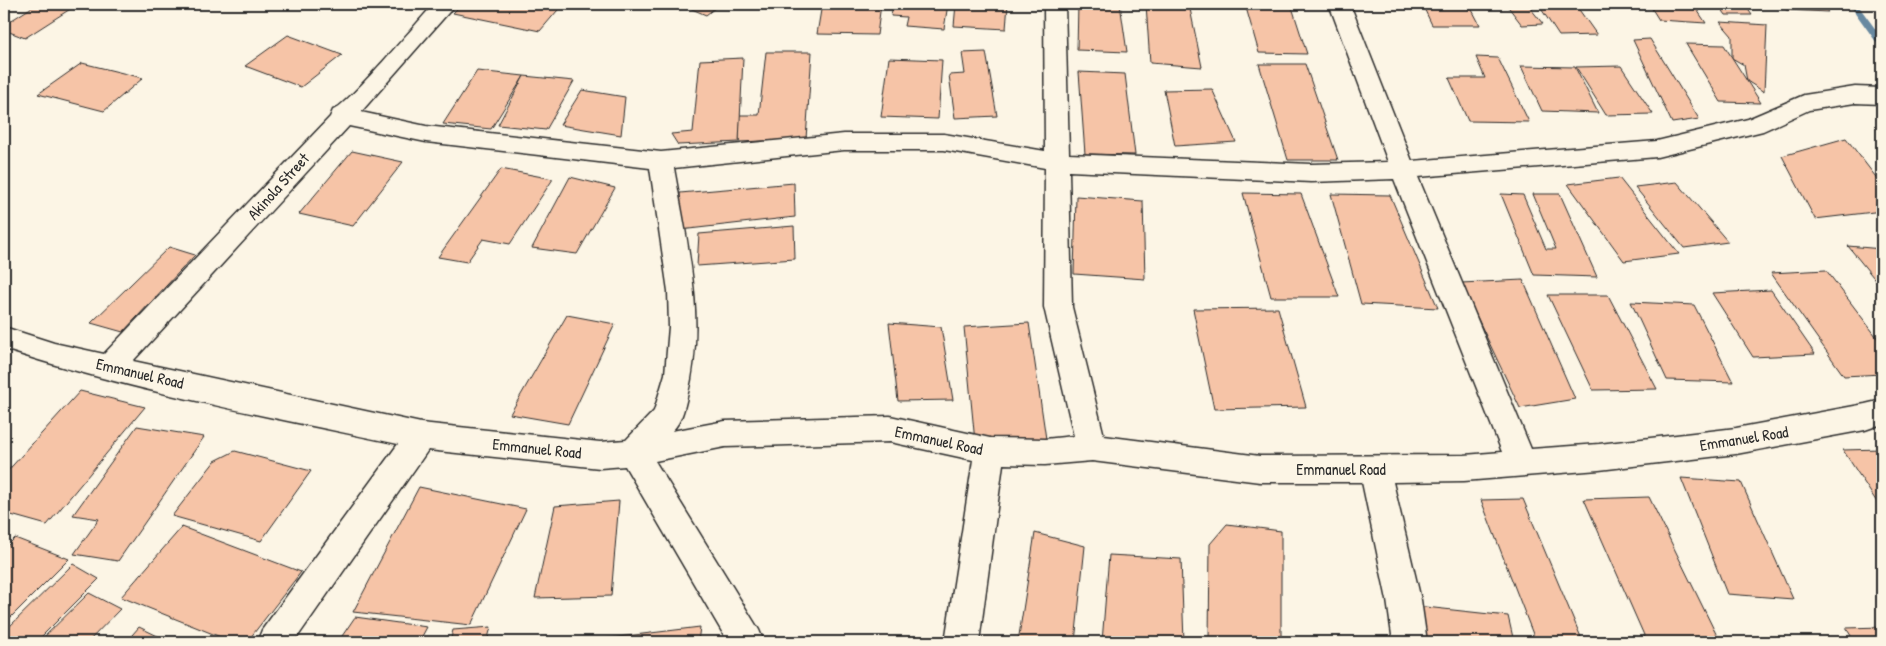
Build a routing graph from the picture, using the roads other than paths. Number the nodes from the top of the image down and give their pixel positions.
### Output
1 (445, 4) edge
2 (1054, 4) edge
3 (1340, 4) edge
4 (1882, 96) edge
5 (342, 116) junction
6 (661, 162) junction
7 (1057, 162) junction
8 (1404, 170) junction
9 (4, 338) edge
10 (110, 366) junction
11 (1882, 412) edge
12 (421, 436) junction
13 (1092, 448) junction
14 (990, 451) junction
15 (633, 452) junction
16 (1522, 464) junction
17 (1375, 470) junction
18 (274, 642) edge
19 (747, 642) edge
20 (962, 642) edge
21 (1410, 642) edge

1 - 5 street, Akinola Street
2 - 7 street
3 - 8 street
4 - 8 street
5 - 6 street
5 - 10 street, Akinola Street
6 - 7 street
6 - 15 street
7 - 8 street
7 - 13 street
8 - 16 street
9 - 10 street, Emmanuel Road
10 - 12 street, Emmanuel Road
11 - 16 street, Emmanuel Road
12 - 15 street, Emmanuel Road
12 - 18 street
13 - 14 street, Emmanuel Road
13 - 17 street, Emmanuel Road
14 - 15 street, Emmanuel Road
14 - 20 street
15 - 19 street
16 - 17 street, Emmanuel Road
17 - 21 street

